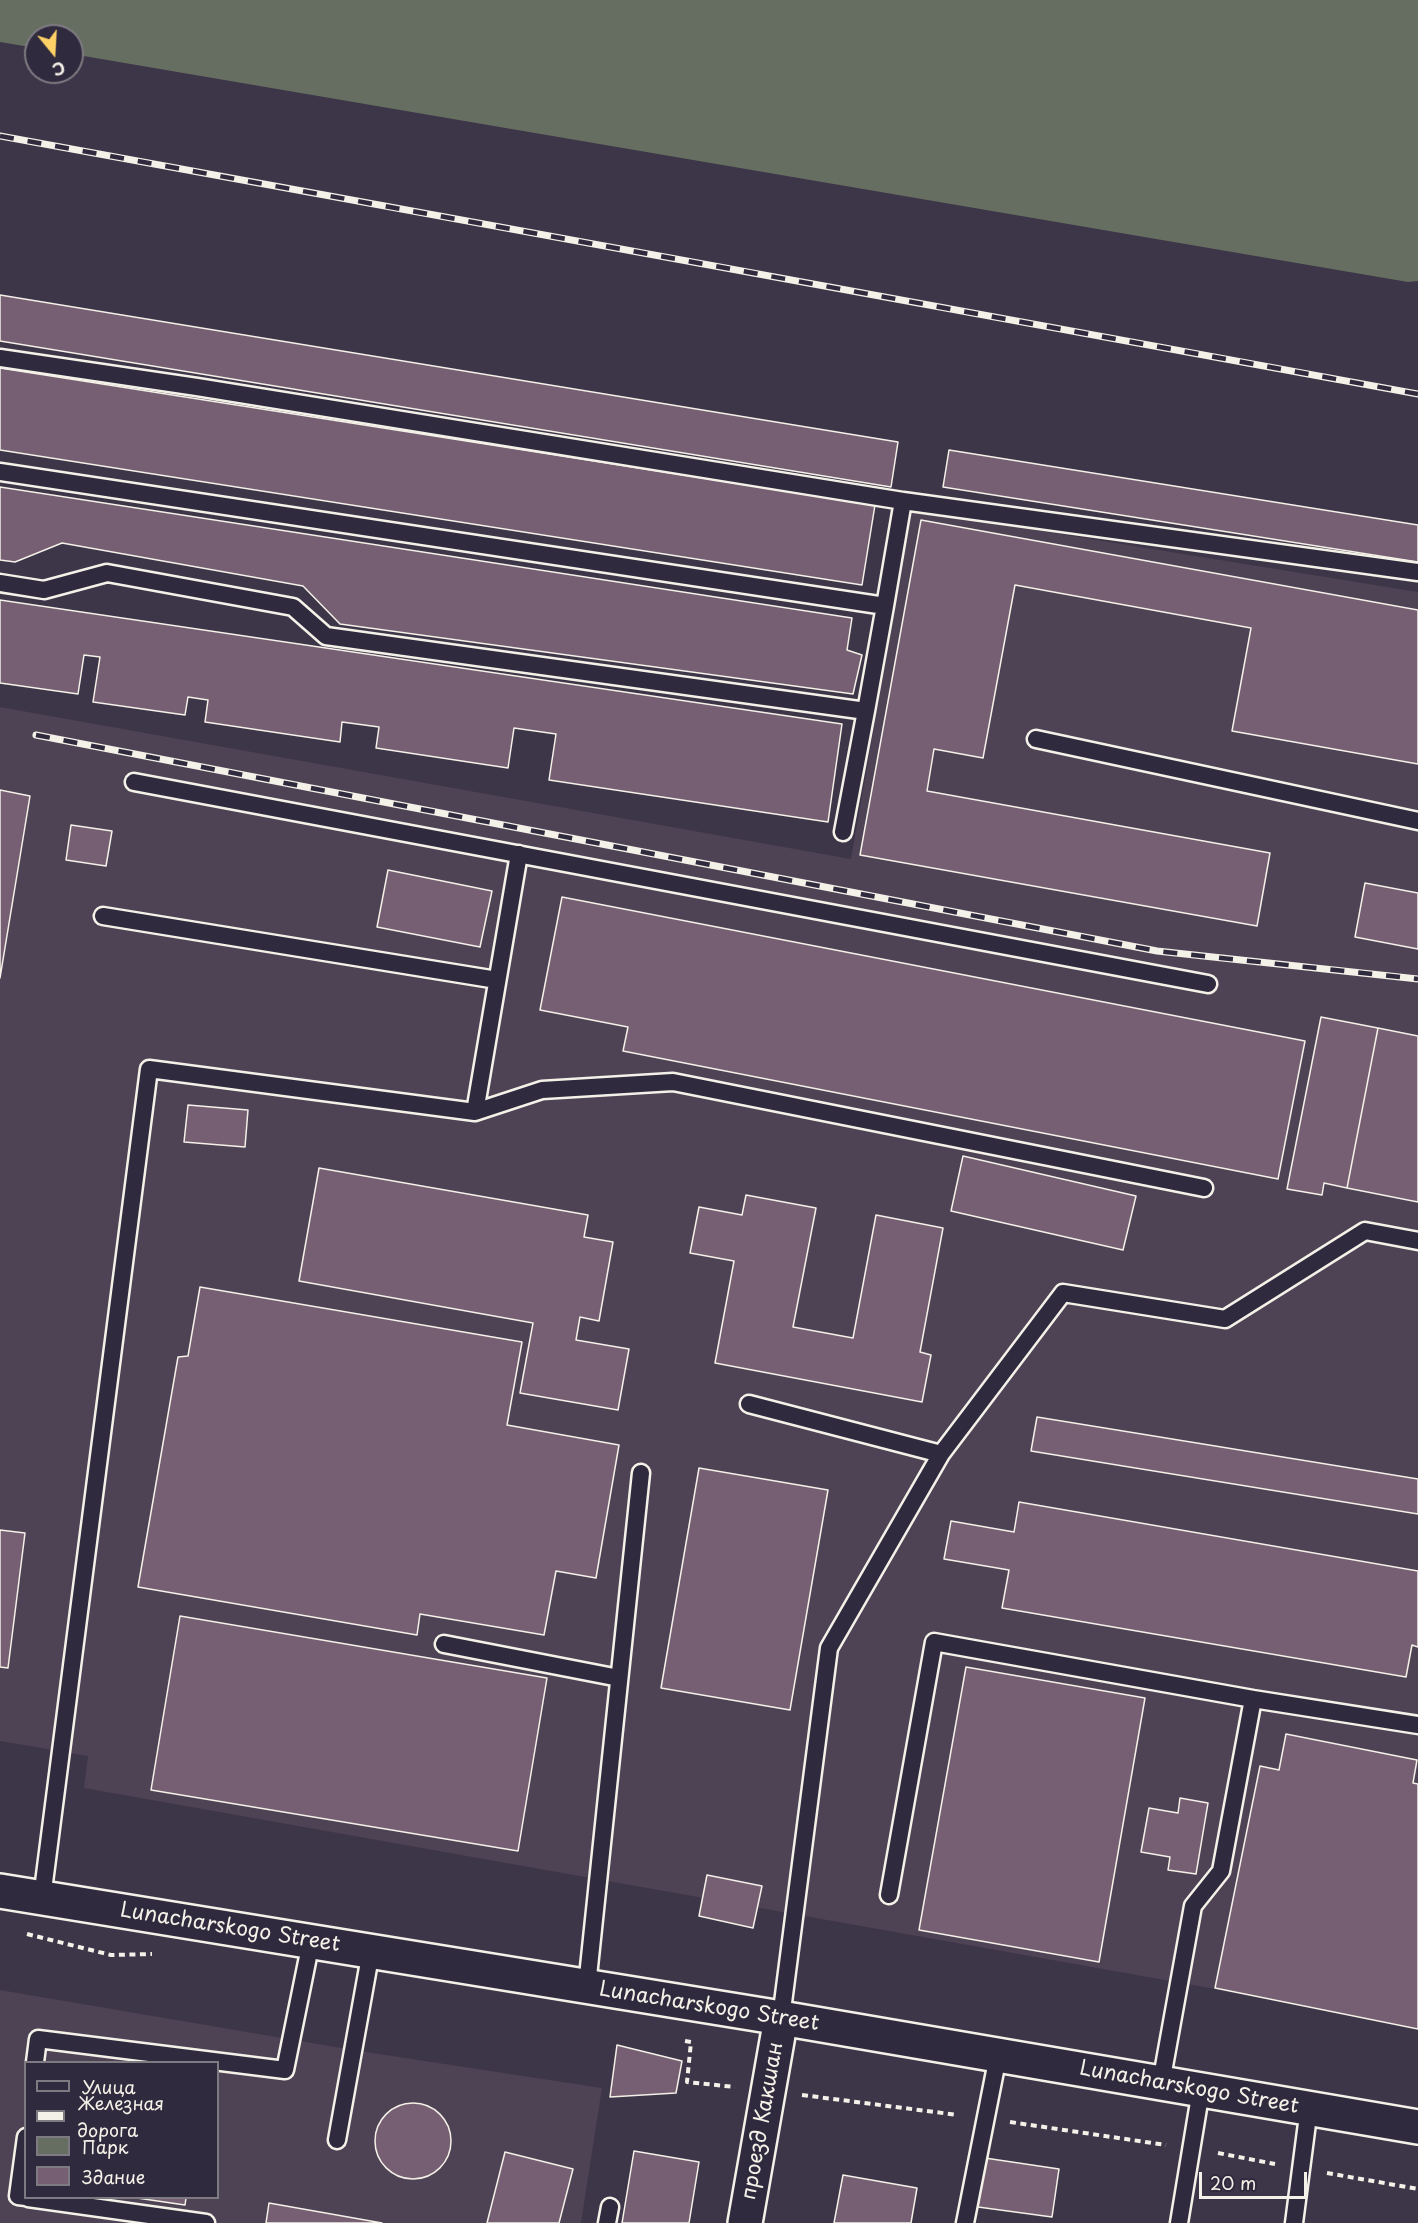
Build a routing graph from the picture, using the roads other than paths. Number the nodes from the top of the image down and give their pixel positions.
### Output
1 (0, 358) edge
2 (0, 472) edge
3 (903, 501) junction
4 (1418, 572) edge
5 (0, 583) edge
6 (885, 606) junction
7 (866, 711) junction
8 (1036, 739) dead end
9 (134, 782) dead end
10 (1418, 821) edge
11 (843, 832) dead end
12 (519, 854) junction
13 (103, 916) dead end
14 (497, 980) junction
15 (1208, 984) dead end
16 (475, 1112) junction
17 (1204, 1188) dead end
18 (1418, 1241) edge
19 (749, 1404) dead end
20 (941, 1454) junction
21 (641, 1473) dead end
22 (444, 1644) dead end
23 (619, 1678) junction
24 (1254, 1699) junction
25 (1418, 1725) edge
26 (0, 1891) edge
27 (889, 1895) dead end
28 (42, 1898) junction
29 (312, 1942) junction
30 (371, 1951) junction
31 (587, 1986) junction
32 (781, 2018) junction
33 (998, 2056) junction
34 (35, 2061) edge
35 (213, 2061) edge
36 (219, 2062) edge
37 (1161, 2083) junction
38 (1201, 2090) junction
39 (1310, 2108) junction
40 (1418, 2127) edge
41 (337, 2140) dead end
42 (24, 2152) edge
43 (24, 2197) edge
44 (41, 2199) edge
45 (206, 2223) edge
46 (745, 2223) edge
47 (965, 2223) edge
48 (1179, 2223) edge
49 (1294, 2223) edge

1 - 3 lane
2 - 6 lane
3 - 4 lane
3 - 6 lane
5 - 7 lane
6 - 7 lane
7 - 11 lane
8 - 10 lane
9 - 12 lane
12 - 14 lane
12 - 15 lane
13 - 14 lane
14 - 16 lane
16 - 17 lane
16 - 28 lane
18 - 20 lane
19 - 20 lane
20 - 32 lane
21 - 23 lane
22 - 23 lane
23 - 31 lane
24 - 25 lane
24 - 27 lane
24 - 37 lane
26 - 28 main road, Lunacharskogo Street
28 - 29 main road, Lunacharskogo Street
29 - 30 main road, Lunacharskogo Street
29 - 36 lane
30 - 31 main road, Lunacharskogo Street
30 - 41 lane
31 - 32 main road, Lunacharskogo Street
32 - 33 main road, Lunacharskogo Street
32 - 46 main road, проезд Какшан
33 - 37 main road, Lunacharskogo Street
33 - 47 lane
34 - 35 lane
37 - 38 main road, Lunacharskogo Street
38 - 39 main road, Lunacharskogo Street
38 - 48 lane
39 - 40 main road, Lunacharskogo Street
39 - 49 lane
42 - 43 lane
44 - 45 lane

